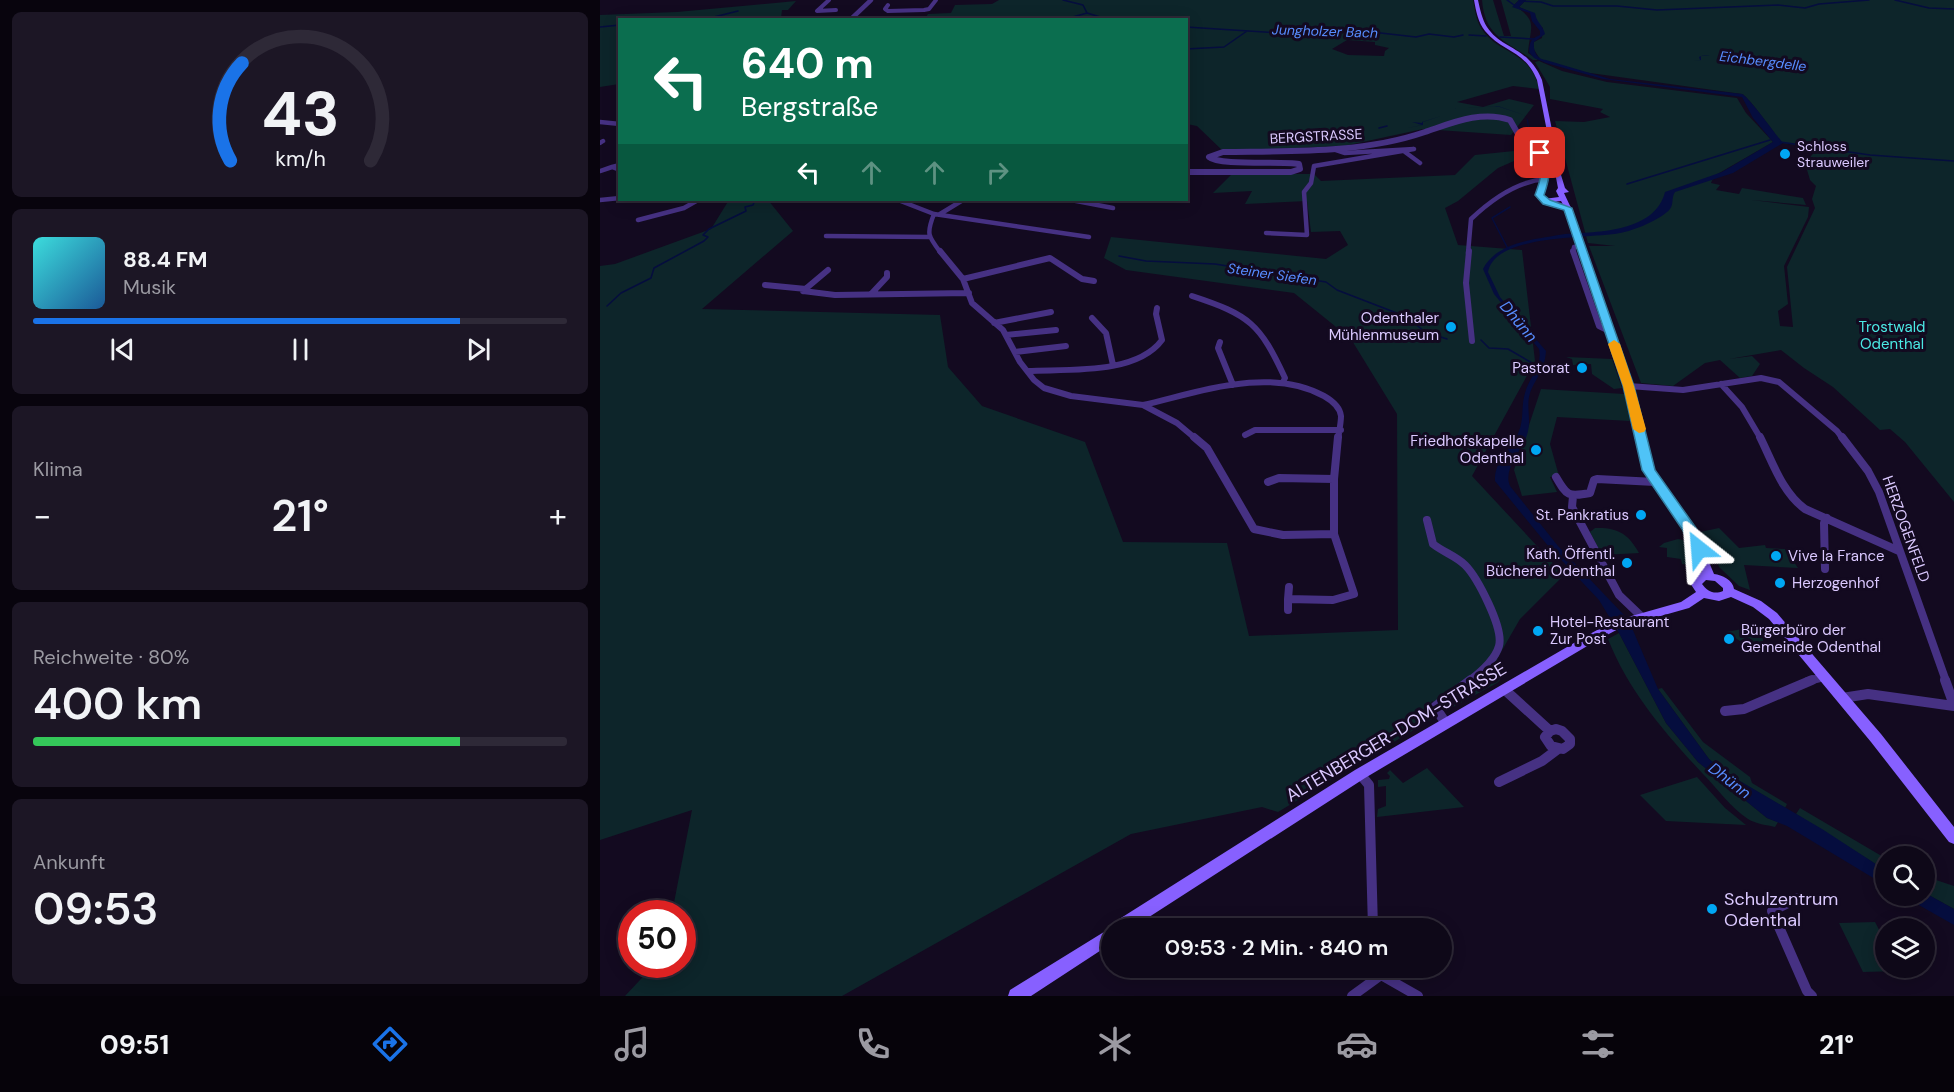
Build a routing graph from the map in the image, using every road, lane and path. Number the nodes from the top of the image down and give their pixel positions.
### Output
1 (829, 0) edge
2 (871, 0) edge
3 (936, 0) edge
4 (1476, 0) edge
5 (888, 5) dead end
6 (836, 10) dead end
7 (852, 18) edge
8 (600, 122) edge
9 (618, 124) edge
10 (1336, 150) junction
11 (1405, 152) junction
12 (1420, 163) dead end
13 (618, 166) edge
14 (612, 167) junction
15 (618, 169) edge
16 (600, 171) edge
17 (1188, 172) edge
18 (1546, 179) junction
19 (618, 197) edge
20 (600, 200) edge
21 (696, 201) edge
22 (901, 201) edge
23 (961, 201) edge
24 (1076, 201) edge
25 (1544, 201) joint
26 (1565, 203) junction
27 (1113, 208) dead end
28 (937, 214) junction
29 (638, 220) dead end
30 (1266, 233) dead end
31 (826, 236) dead end
32 (929, 237) junction
33 (1089, 237) dead end
34 (828, 270) dead end
35 (887, 273) dead end
36 (963, 279) junction
37 (1094, 281) dead end
38 (765, 285) dead end
39 (806, 289) junction
40 (872, 293) junction
41 (969, 293) junction
42 (1192, 296) dead end
43 (1157, 308) dead end
44 (1051, 312) dead end
45 (1092, 318) dead end
46 (994, 323) junction
47 (1056, 330) dead end
48 (1006, 335) junction
49 (1472, 340) dead end
50 (1220, 342) dead end
51 (1066, 346) dead end
52 (1015, 352) junction
53 (1113, 365) junction
54 (1028, 372) junction
55 (1283, 382) junction
56 (1721, 384) junction
57 (1233, 385) junction
58 (1629, 386) junction
59 (1143, 405) junction
60 (1341, 430) junction
61 (1245, 435) dead end
62 (1556, 477) dead end
63 (1334, 479) junction
64 (1268, 482) dead end
65 (1655, 482) junction
66 (1573, 496) junction
67 (1827, 519) junction
68 (1427, 520) dead end
69 (1334, 534) junction
70 (1899, 551) junction
71 (1825, 569) dead end
72 (1709, 576) junction
73 (1289, 587) dead end
74 (1729, 591) junction
75 (1704, 593) junction
76 (1288, 599) junction
77 (1288, 610) dead end
78 (1642, 616) junction
79 (1824, 677) junction
80 (1504, 690) junction
81 (1842, 698) junction
82 (1954, 706) edge
83 (1725, 711) dead end
84 (1445, 722) junction
85 (1550, 731) junction
86 (1558, 749) junction
87 (1360, 774) junction
88 (1499, 782) dead end
89 (1954, 838) edge
90 (1798, 898) dead end
91 (1135, 918) edge
92 (1373, 918) edge
93 (1101, 941) edge
94 (1371, 978) edge
95 (1390, 978) edge
96 (1016, 996) edge
97 (1352, 996) edge
98 (1418, 996) edge
99 (1812, 996) edge

1 - 6 street
2 - 7 street
3 - 5 street
4 - 26 main road
8 - 9 street
10 - 11 street
10 - 17 street, BERGSTRASSE
10 - 18 street, BERGSTRASSE
11 - 12 street
11 - 30 street
13 - 14 street
14 - 15 street
14 - 16 street
18 - 25 street, BERGSTRASSE
18 - 49 street
19 - 20 street
21 - 29 street
22 - 28 street
23 - 28 street
24 - 27 street
25 - 26 main road
26 - 58 main road
28 - 32 street
28 - 33 street
31 - 32 street
32 - 36 street
34 - 39 street
35 - 40 street
36 - 37 street
36 - 41 street
38 - 39 street
39 - 40 street
40 - 41 street
41 - 46 street
42 - 55 street
43 - 53 street
44 - 46 street
45 - 53 street
46 - 48 street
47 - 48 street
48 - 52 street
50 - 57 street
51 - 52 street
52 - 54 street
53 - 54 street
54 - 59 street
55 - 57 street
55 - 60 street
56 - 58 street, HERZOGENFELD
56 - 67 street
56 - 70 street, HERZOGENFELD
57 - 59 street
58 - 65 main road
59 - 69 street
60 - 61 street
60 - 63 street
62 - 66 street
63 - 64 street
63 - 69 street
65 - 66 street
65 - 72 main road
66 - 78 street
67 - 70 street
67 - 71 street
68 - 84 street
69 - 76 street
70 - 82 street, HERZOGENFELD
72 - 74 main road
72 - 75 main road
73 - 76 street
74 - 75 main road
74 - 79 main road
75 - 78 main road, ALTENBERGER-DOM-STRASSE
76 - 77 street
78 - 80 main road, ALTENBERGER-DOM-STRASSE
79 - 81 main road
79 - 83 street
80 - 84 main road, ALTENBERGER-DOM-STRASSE
80 - 85 street
81 - 82 street, HERZOGENFELD
81 - 89 main road
84 - 87 main road, ALTENBERGER-DOM-STRASSE
85 - 86 street
85 - 86 street
86 - 88 street
87 - 91 main road, ALTENBERGER-DOM-STRASSE
87 - 92 street
90 - 99 street
93 - 96 main road
94 - 97 street
95 - 98 street

